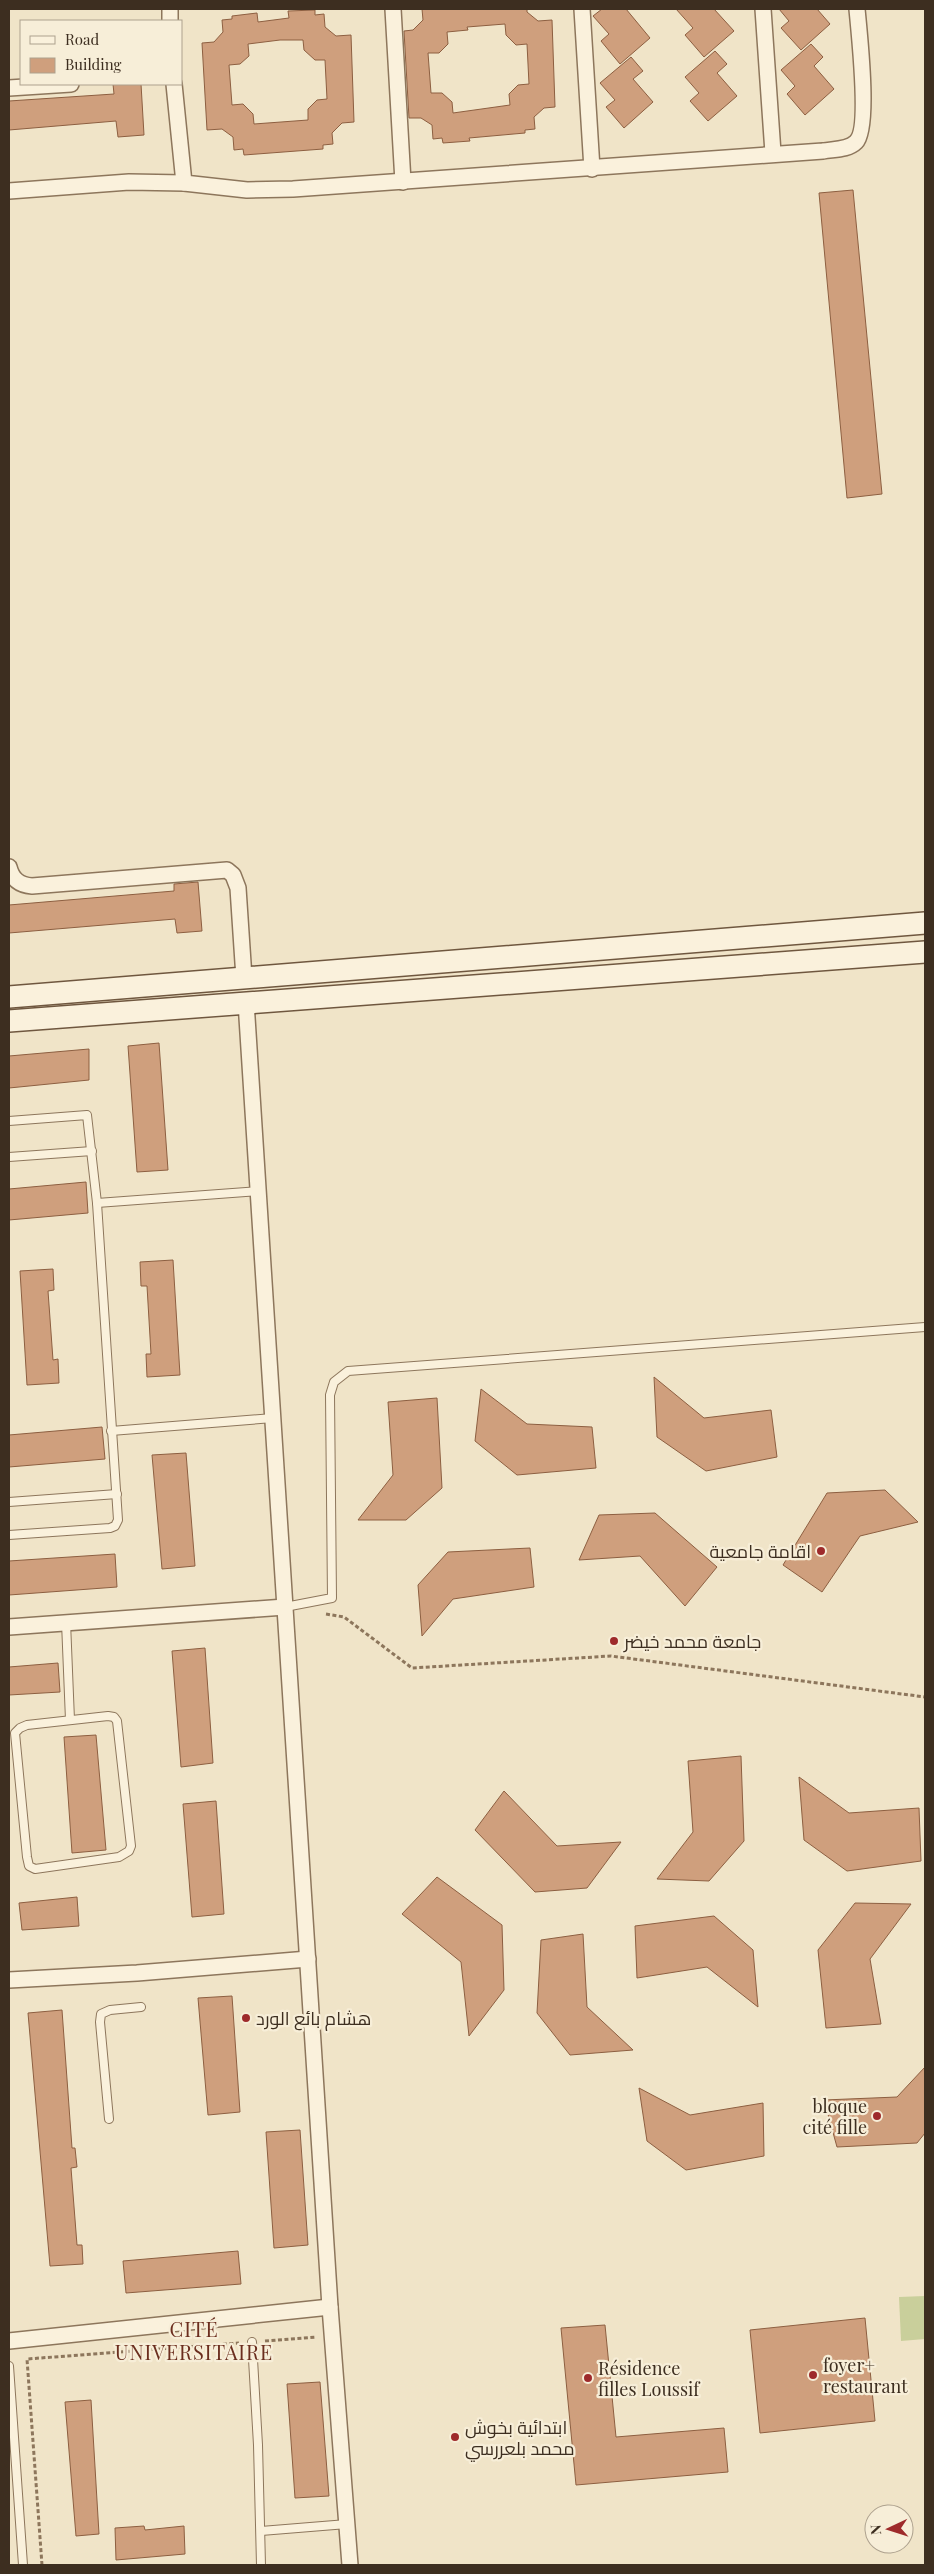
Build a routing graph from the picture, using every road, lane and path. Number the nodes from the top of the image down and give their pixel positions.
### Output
1 (393, 9) edge
2 (582, 9) edge
3 (763, 9) edge
4 (857, 9) edge
5 (56, 85) edge
6 (174, 85) edge
7 (9, 88) edge
8 (773, 153) junction
9 (592, 169) junction
10 (403, 182) junction
11 (184, 183) junction
12 (9, 191) edge
13 (9, 866) edge
14 (925, 923) edge
15 (925, 952) edge
16 (244, 978) junction
17 (9, 997) edge
18 (246, 1002) junction
19 (9, 1021) edge
20 (9, 1120) edge
21 (92, 1151) junction
22 (9, 1157) edge
23 (259, 1192) junction
24 (97, 1203) junction
25 (925, 1327) edge
26 (273, 1418) junction
27 (112, 1431) junction
28 (117, 1494) junction
29 (9, 1502) edge
30 (9, 1535) edge
31 (285, 1607) junction
32 (324, 1614) dead end
33 (66, 1622) junction
34 (9, 1627) edge
35 (925, 1697) edge
36 (70, 1720) junction
37 (308, 1959) junction
38 (9, 1980) edge
39 (141, 2007) dead end
40 (109, 2119) dead end
41 (330, 2307) junction
42 (321, 2337) dead end
43 (9, 2342) edge
44 (252, 2342) junction
45 (9, 2366) edge
46 (347, 2524) junction
47 (261, 2531) junction
48 (23, 2565) edge
49 (42, 2565) edge
50 (261, 2565) edge
51 (350, 2565) edge

1 - 10 street
2 - 9 street
3 - 8 street
4 - 8 street
5 - 7 street
6 - 11 street
8 - 9 street
9 - 10 street
10 - 11 street
11 - 12 street
13 - 16 street
14 - 16 main road
15 - 18 main road
16 - 17 main road
18 - 19 main road
18 - 23 street
20 - 21 lane
21 - 22 lane
21 - 24 lane
23 - 24 lane
23 - 26 street
24 - 27 lane
25 - 31 lane
26 - 27 lane
26 - 31 street
27 - 28 lane
28 - 29 lane
28 - 30 lane
31 - 33 street
31 - 37 street
32 - 35 path
33 - 34 street
33 - 36 lane
36 - 36 lane
37 - 38 street
37 - 41 street
39 - 40 lane
41 - 43 street
41 - 46 street
42 - 44 path
44 - 47 lane
44 - 49 path
45 - 48 lane
46 - 47 lane
46 - 51 street
47 - 50 lane

